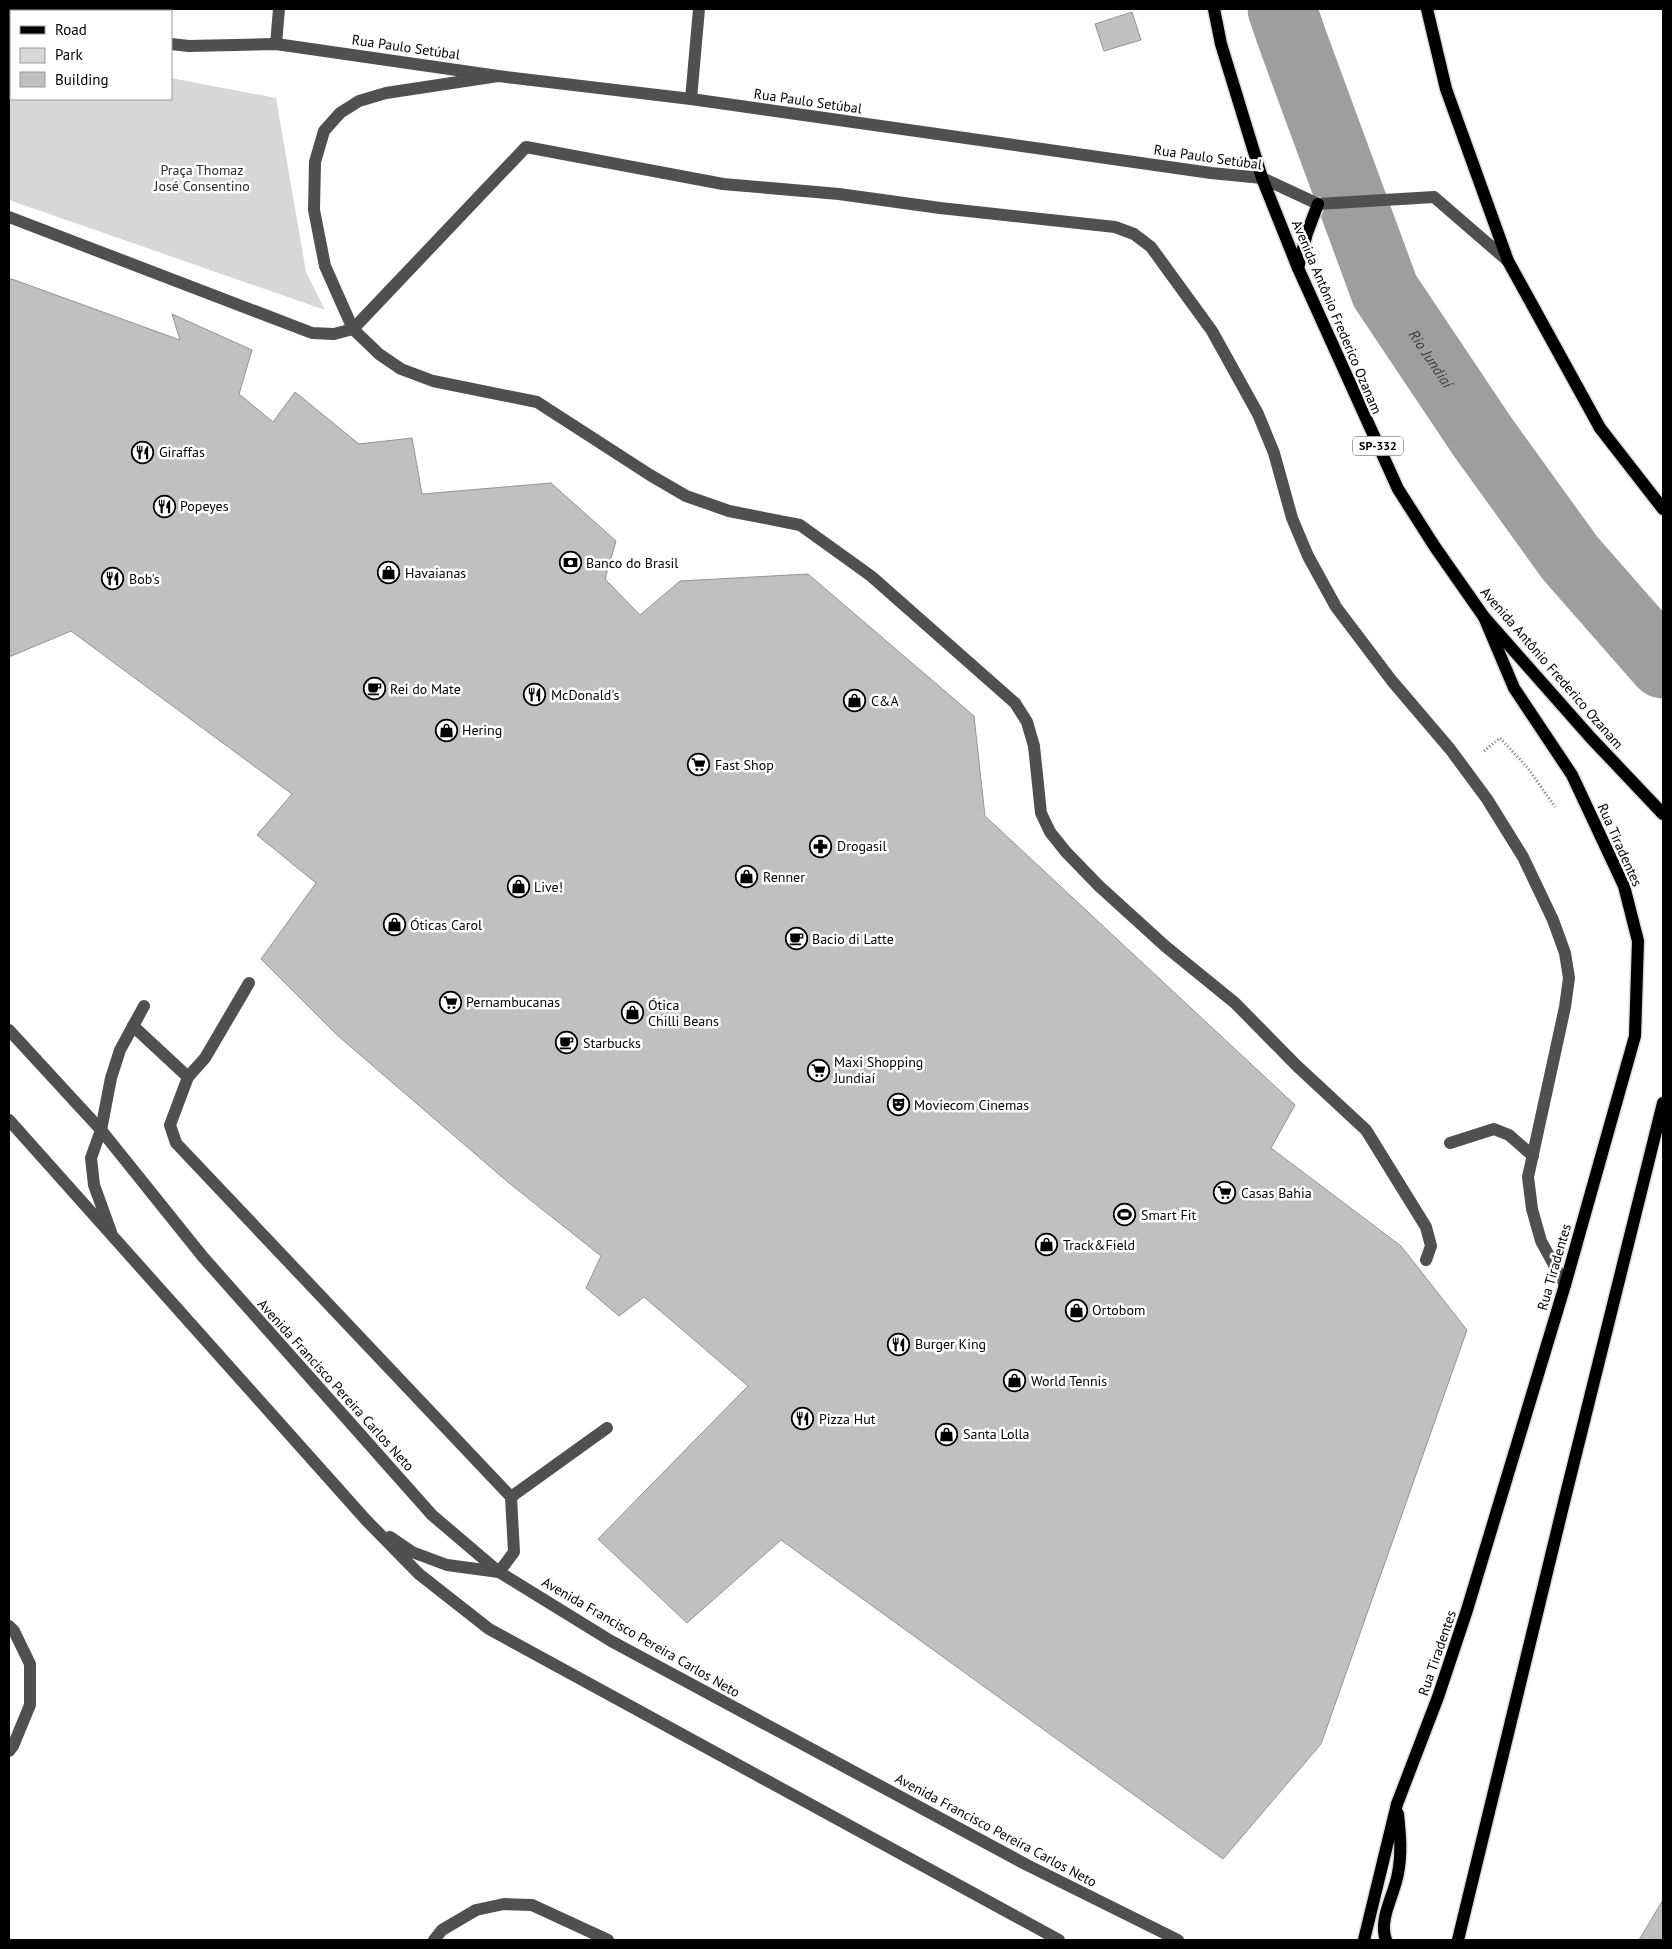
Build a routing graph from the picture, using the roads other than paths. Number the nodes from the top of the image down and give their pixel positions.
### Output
1 (279, 9) edge
2 (699, 9) edge
3 (1214, 9) edge
4 (1427, 9) edge
5 (172, 44) edge
6 (276, 44) junction
7 (498, 76) junction
8 (691, 99) junction
9 (1262, 178) junction
10 (1318, 204) junction
11 (9, 217) edge
12 (1508, 261) junction
13 (1298, 268) junction
14 (353, 329) junction
15 (1663, 509) edge
16 (1484, 617) junction
17 (1663, 814) edge
18 (249, 983) dead end
19 (144, 1006) dead end
20 (133, 1026) junction
21 (9, 1030) edge
22 (188, 1078) junction
23 (1663, 1103) edge
24 (9, 1120) edge
25 (101, 1130) junction
26 (1450, 1143) dead end
27 (1533, 1156) junction
28 (114, 1239) junction
29 (1426, 1260) dead end
30 (1565, 1285) junction
31 (608, 1428) dead end
32 (511, 1497) junction
33 (366, 1520) junction
34 (499, 1572) junction
35 (9, 1626) edge
36 (9, 1751) edge
37 (1398, 1804) junction
38 (434, 1940) edge
39 (608, 1940) edge
40 (1059, 1940) edge
41 (1178, 1940) edge
42 (1364, 1940) edge
43 (1386, 1940) edge
44 (1458, 1940) edge

1 - 6 street
2 - 8 street
3 - 9 main road, Avenida Antônio Frederico Ozanam / SP-332
4 - 12 main road
5 - 6 street, Rua Paulo Setúbal
6 - 7 street, Rua Paulo Setúbal
7 - 8 street, Rua Paulo Setúbal
7 - 14 street
8 - 9 street, Rua Paulo Setúbal
9 - 10 street, Rua Paulo Setúbal
9 - 13 main road, Avenida Antônio Frederico Ozanam / SP-332
10 - 12 street, Rua Paulo Setúbal
10 - 13 main road
11 - 14 street
12 - 15 main road
13 - 16 main road, Avenida Antônio Frederico Ozanam / SP-332
14 - 27 street
14 - 29 street
16 - 17 main road, Avenida Antônio Frederico Ozanam / SP-332
16 - 30 main road, Rua Tiradentes
18 - 22 street
19 - 20 street
20 - 22 street
20 - 25 street
21 - 25 street, Avenida Francisco Pereira Carlos Neto
22 - 32 street
23 - 44 main road
24 - 28 street
25 - 28 street
25 - 34 street, Avenida Francisco Pereira Carlos Neto
26 - 27 street
27 - 30 street
28 - 33 street
30 - 37 main road, Rua Tiradentes
31 - 32 street
32 - 34 street
33 - 34 street
33 - 40 street
34 - 41 street, Avenida Francisco Pereira Carlos Neto
35 - 36 street
37 - 42 main road, Rua Tiradentes
37 - 43 main road
38 - 39 street

